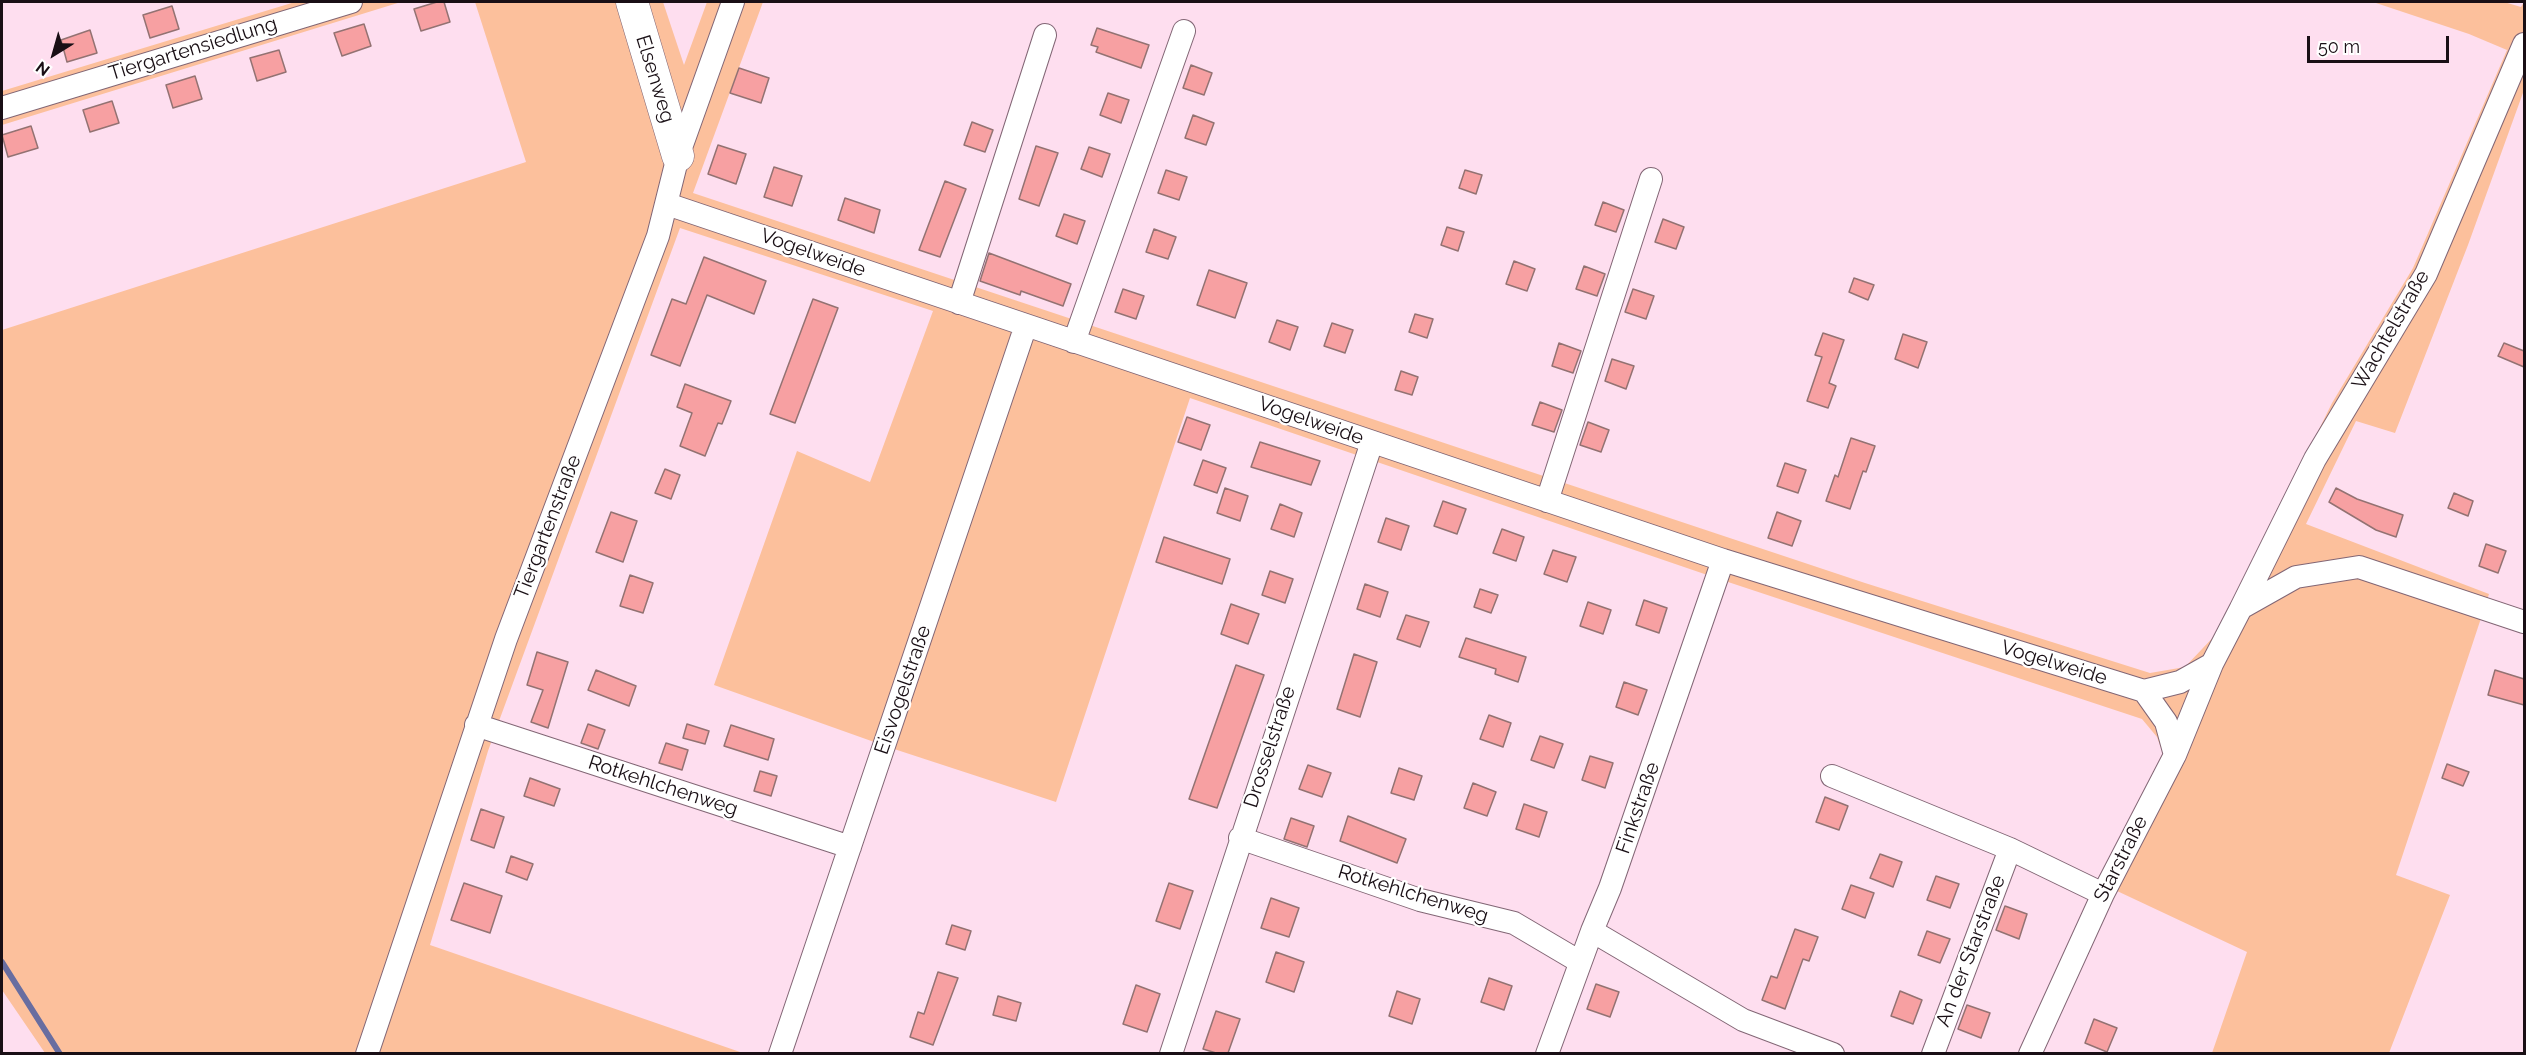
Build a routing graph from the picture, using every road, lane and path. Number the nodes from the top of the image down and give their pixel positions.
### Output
1 (351, 2) edge
2 (632, 2) edge
3 (733, 2) edge
4 (1184, 31) dead end
5 (1045, 35) dead end
6 (2524, 44) edge
7 (2, 108) edge
8 (678, 156) junction
9 (1651, 179) dead end
10 (667, 204) junction
11 (959, 303) junction
12 (1026, 325) junction
13 (1074, 342) junction
14 (1372, 442) junction
15 (1546, 501) junction
16 (1723, 560) junction
17 (2241, 609) junction
18 (2524, 622) edge
19 (2212, 664) junction
20 (2144, 691) junction
21 (477, 725) junction
22 (2175, 755) junction
23 (1832, 776) dead end
24 (1240, 838) junction
25 (850, 847) junction
26 (2010, 849) junction
27 (2103, 894) junction
28 (1592, 931) junction
29 (1580, 962) junction
30 (367, 1053) edge
31 (780, 1053) edge
32 (1171, 1053) edge
33 (1547, 1053) edge
34 (1833, 1053) edge
35 (1933, 1053) edge
36 (2030, 1053) edge

1 - 7 street, Tiergartensiedlung
2 - 8 street, Elsenweg
3 - 8 street, Tiergartenstraße
4 - 13 street
5 - 11 street
6 - 17 street, Wachtelstraße
8 - 10 street, Tiergartenstraße
9 - 15 street
10 - 11 street, Vogelweide
10 - 21 street, Tiergartenstraße
11 - 12 street, Vogelweide
12 - 13 street, Vogelweide
12 - 25 street, Eisvogelstraße
13 - 14 street, Vogelweide
14 - 15 street, Vogelweide
14 - 24 street, Drosselstraße
15 - 16 street, Vogelweide
16 - 20 street, Vogelweide
16 - 28 street, Finkstraße
17 - 18 street
17 - 19 street
19 - 20 street
19 - 22 street, Starstraße
20 - 22 street
21 - 25 street, Rotkehlchenweg
21 - 30 street, Tiergartenstraße
22 - 27 street, Starstraße
23 - 26 street, An der Starstraße
24 - 29 street, Rotkehlchenweg
24 - 32 street, Drosselstraße
25 - 31 street, Eisvogelstraße
26 - 27 street, An der Starstraße
26 - 35 street, An der Starstraße
27 - 36 street, Starstraße
28 - 29 street, Finkstraße
28 - 34 street
29 - 33 street, Finkstraße

